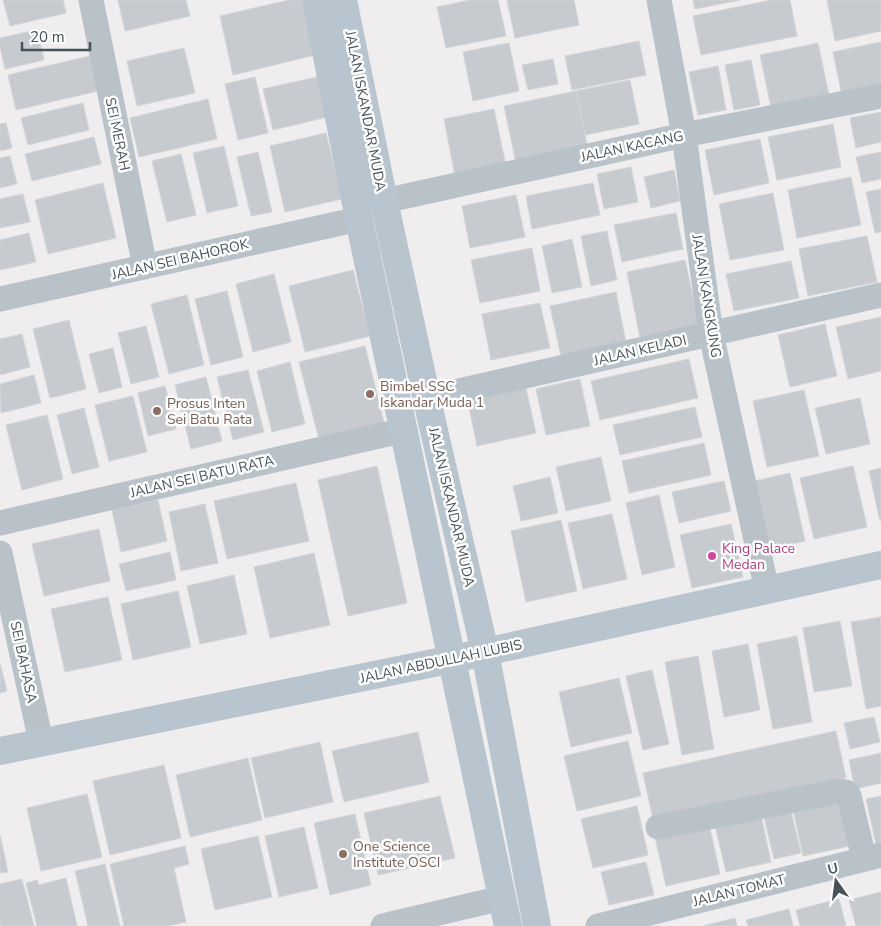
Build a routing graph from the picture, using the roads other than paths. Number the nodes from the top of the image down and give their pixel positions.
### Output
1 (91, 0) edge
2 (316, 0) edge
3 (659, 0) edge
4 (348, 1) edge
5 (881, 96) edge
6 (684, 135) junction
7 (385, 208) junction
8 (359, 218) junction
9 (145, 267) junction
10 (881, 294) edge
11 (0, 299) edge
12 (710, 334) junction
13 (430, 410) junction
14 (405, 430) junction
15 (0, 523) edge
16 (0, 553) edge
17 (881, 565) edge
18 (767, 590) junction
19 (485, 652) junction
20 (453, 659) junction
21 (41, 742) junction
22 (0, 751) edge
23 (658, 827) dead end
24 (872, 857) edge
25 (502, 898) junction
26 (383, 926) edge
27 (508, 926) edge
28 (537, 926) edge
29 (598, 926) edge

1 - 9 street, SEI MERAH
2 - 8 main road, JALAN ISKANDAR MUDA
3 - 6 street, JALAN KANGKUNG
4 - 7 main road, JALAN ISKANDAR MUDA
5 - 6 street, JALAN KACANG
6 - 7 street, JALAN KACANG
6 - 12 street, JALAN KANGKUNG
7 - 8 main road
7 - 13 main road, JALAN ISKANDAR MUDA
8 - 9 street, JALAN SEI BAHOROK
8 - 14 main road, JALAN ISKANDAR MUDA
9 - 11 street, JALAN SEI BAHOROK
10 - 12 street, JALAN KELADI
12 - 13 street, JALAN KELADI
12 - 18 street, JALAN KANGKUNG
13 - 14 main road
13 - 19 main road, JALAN ISKANDAR MUDA
14 - 15 street, JALAN SEI BATU RATA
14 - 20 main road, JALAN ISKANDAR MUDA
16 - 21 street, SEI BAHASA
17 - 18 main road, JALAN ABDULLAH LUBIS
18 - 19 main road, JALAN ABDULLAH LUBIS
19 - 20 main road, JALAN ABDULLAH LUBIS
19 - 28 main road, JALAN ISKANDAR MUDA
20 - 21 main road, JALAN ABDULLAH LUBIS
20 - 25 main road, JALAN ISKANDAR MUDA
21 - 22 main road, JALAN ABDULLAH LUBIS
23 - 24 street
24 - 29 street, JALAN TOMAT
25 - 26 street
25 - 27 main road, JALAN ISKANDAR MUDA

